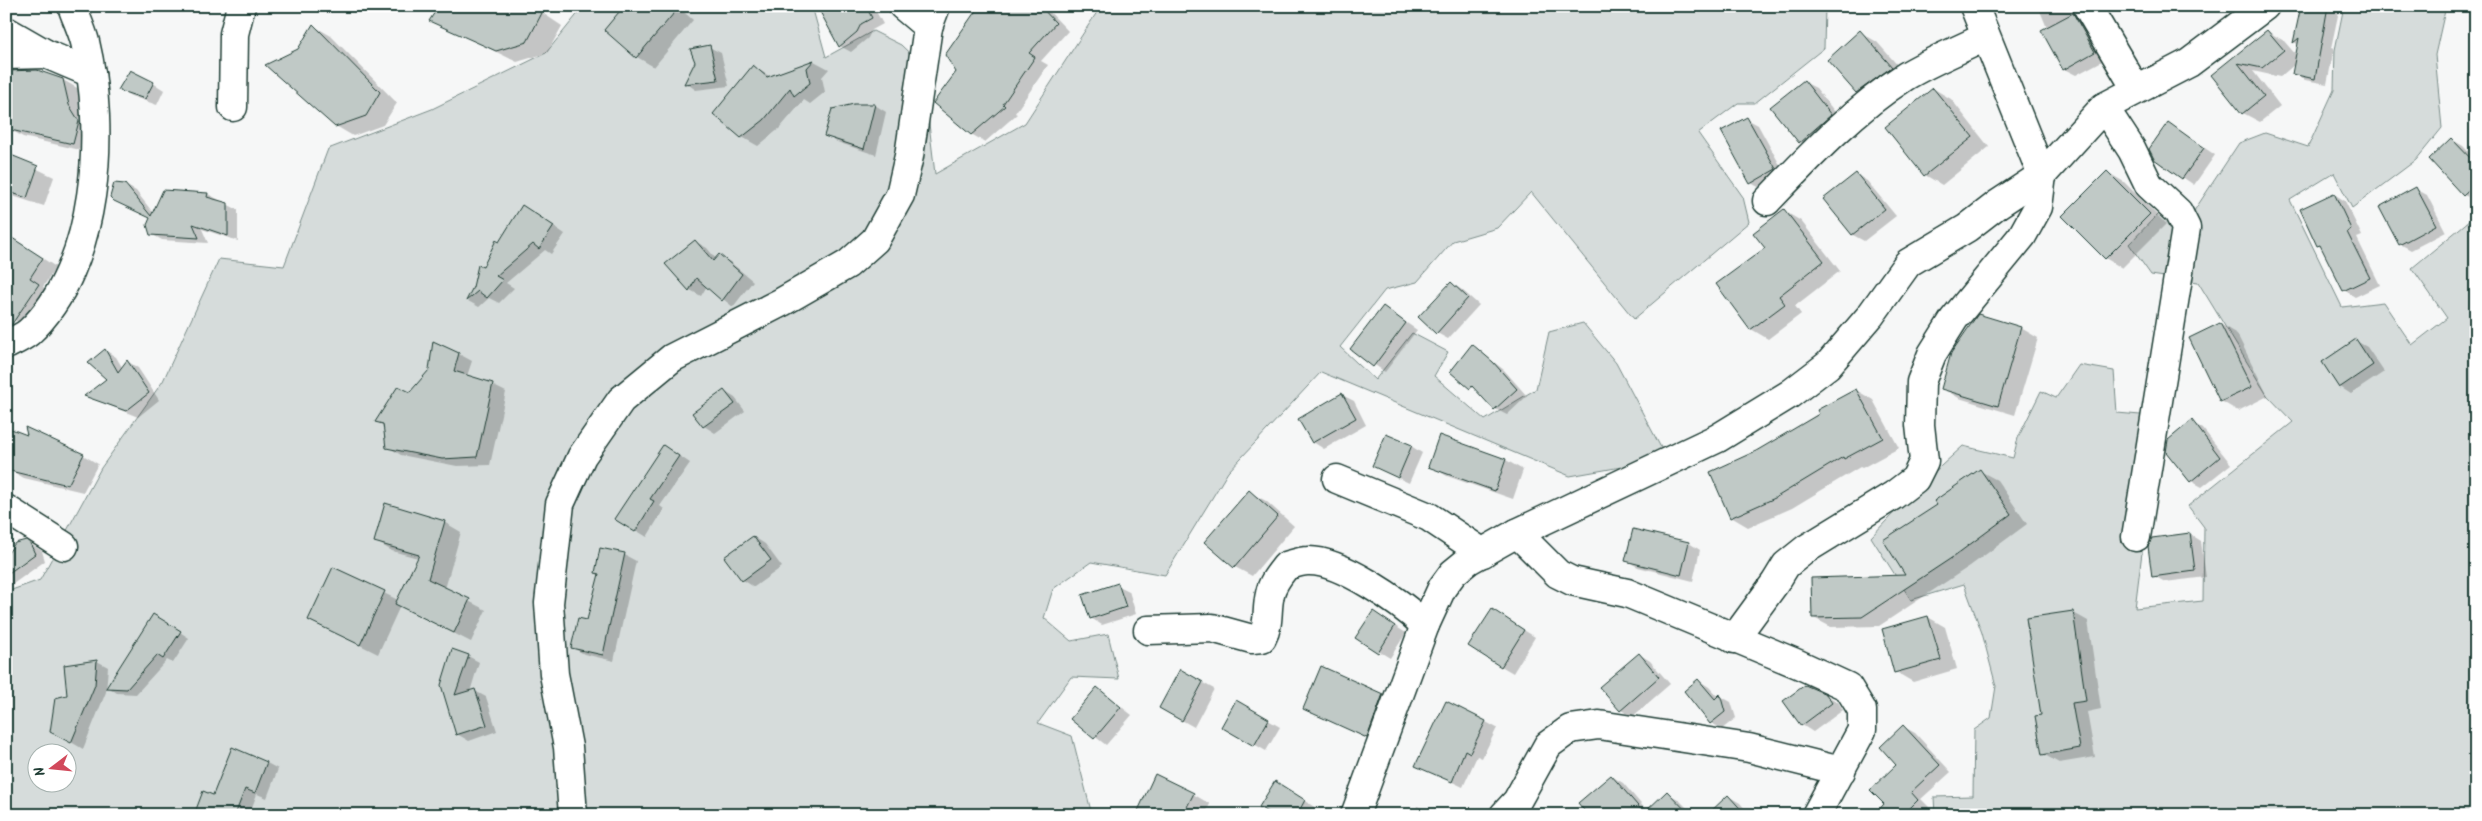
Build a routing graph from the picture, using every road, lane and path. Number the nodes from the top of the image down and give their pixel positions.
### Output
1 (72, 6) edge
2 (241, 6) edge
3 (903, 6) edge
4 (1974, 6) edge
5 (2087, 6) edge
6 (2264, 7) edge
7 (932, 16) edge
8 (6, 32) edge
9 (1985, 37) junction
10 (46, 54) junction
11 (6, 55) edge
12 (91, 73) junction
13 (2136, 89) junction
14 (233, 107) dead end
15 (2104, 107) junction
16 (2042, 175) junction
17 (1767, 201) dead end
18 (13, 336) edge
19 (1338, 479) dead end
20 (6, 509) edge
21 (1517, 533) junction
22 (2136, 537) dead end
23 (64, 546) dead end
24 (1483, 553) junction
25 (1425, 624) junction
26 (1148, 630) dead end
27 (1734, 639) junction
28 (1841, 771) junction
29 (574, 815) edge
30 (1355, 815) edge
31 (1504, 815) edge
32 (1816, 815) edge

1 - 12 street
2 - 14 street
3 - 7 street
4 - 9 street
5 - 13 street
6 - 13 street
7 - 29 street
8 - 10 street
9 - 16 street
9 - 17 street
10 - 11 street
10 - 12 street
12 - 18 street
13 - 15 street
15 - 16 street
15 - 22 street
16 - 21 street
16 - 27 street
19 - 24 street
20 - 23 street
21 - 24 street
21 - 27 street
24 - 25 street
25 - 26 street
25 - 30 street
27 - 28 street
28 - 31 street
28 - 32 street

